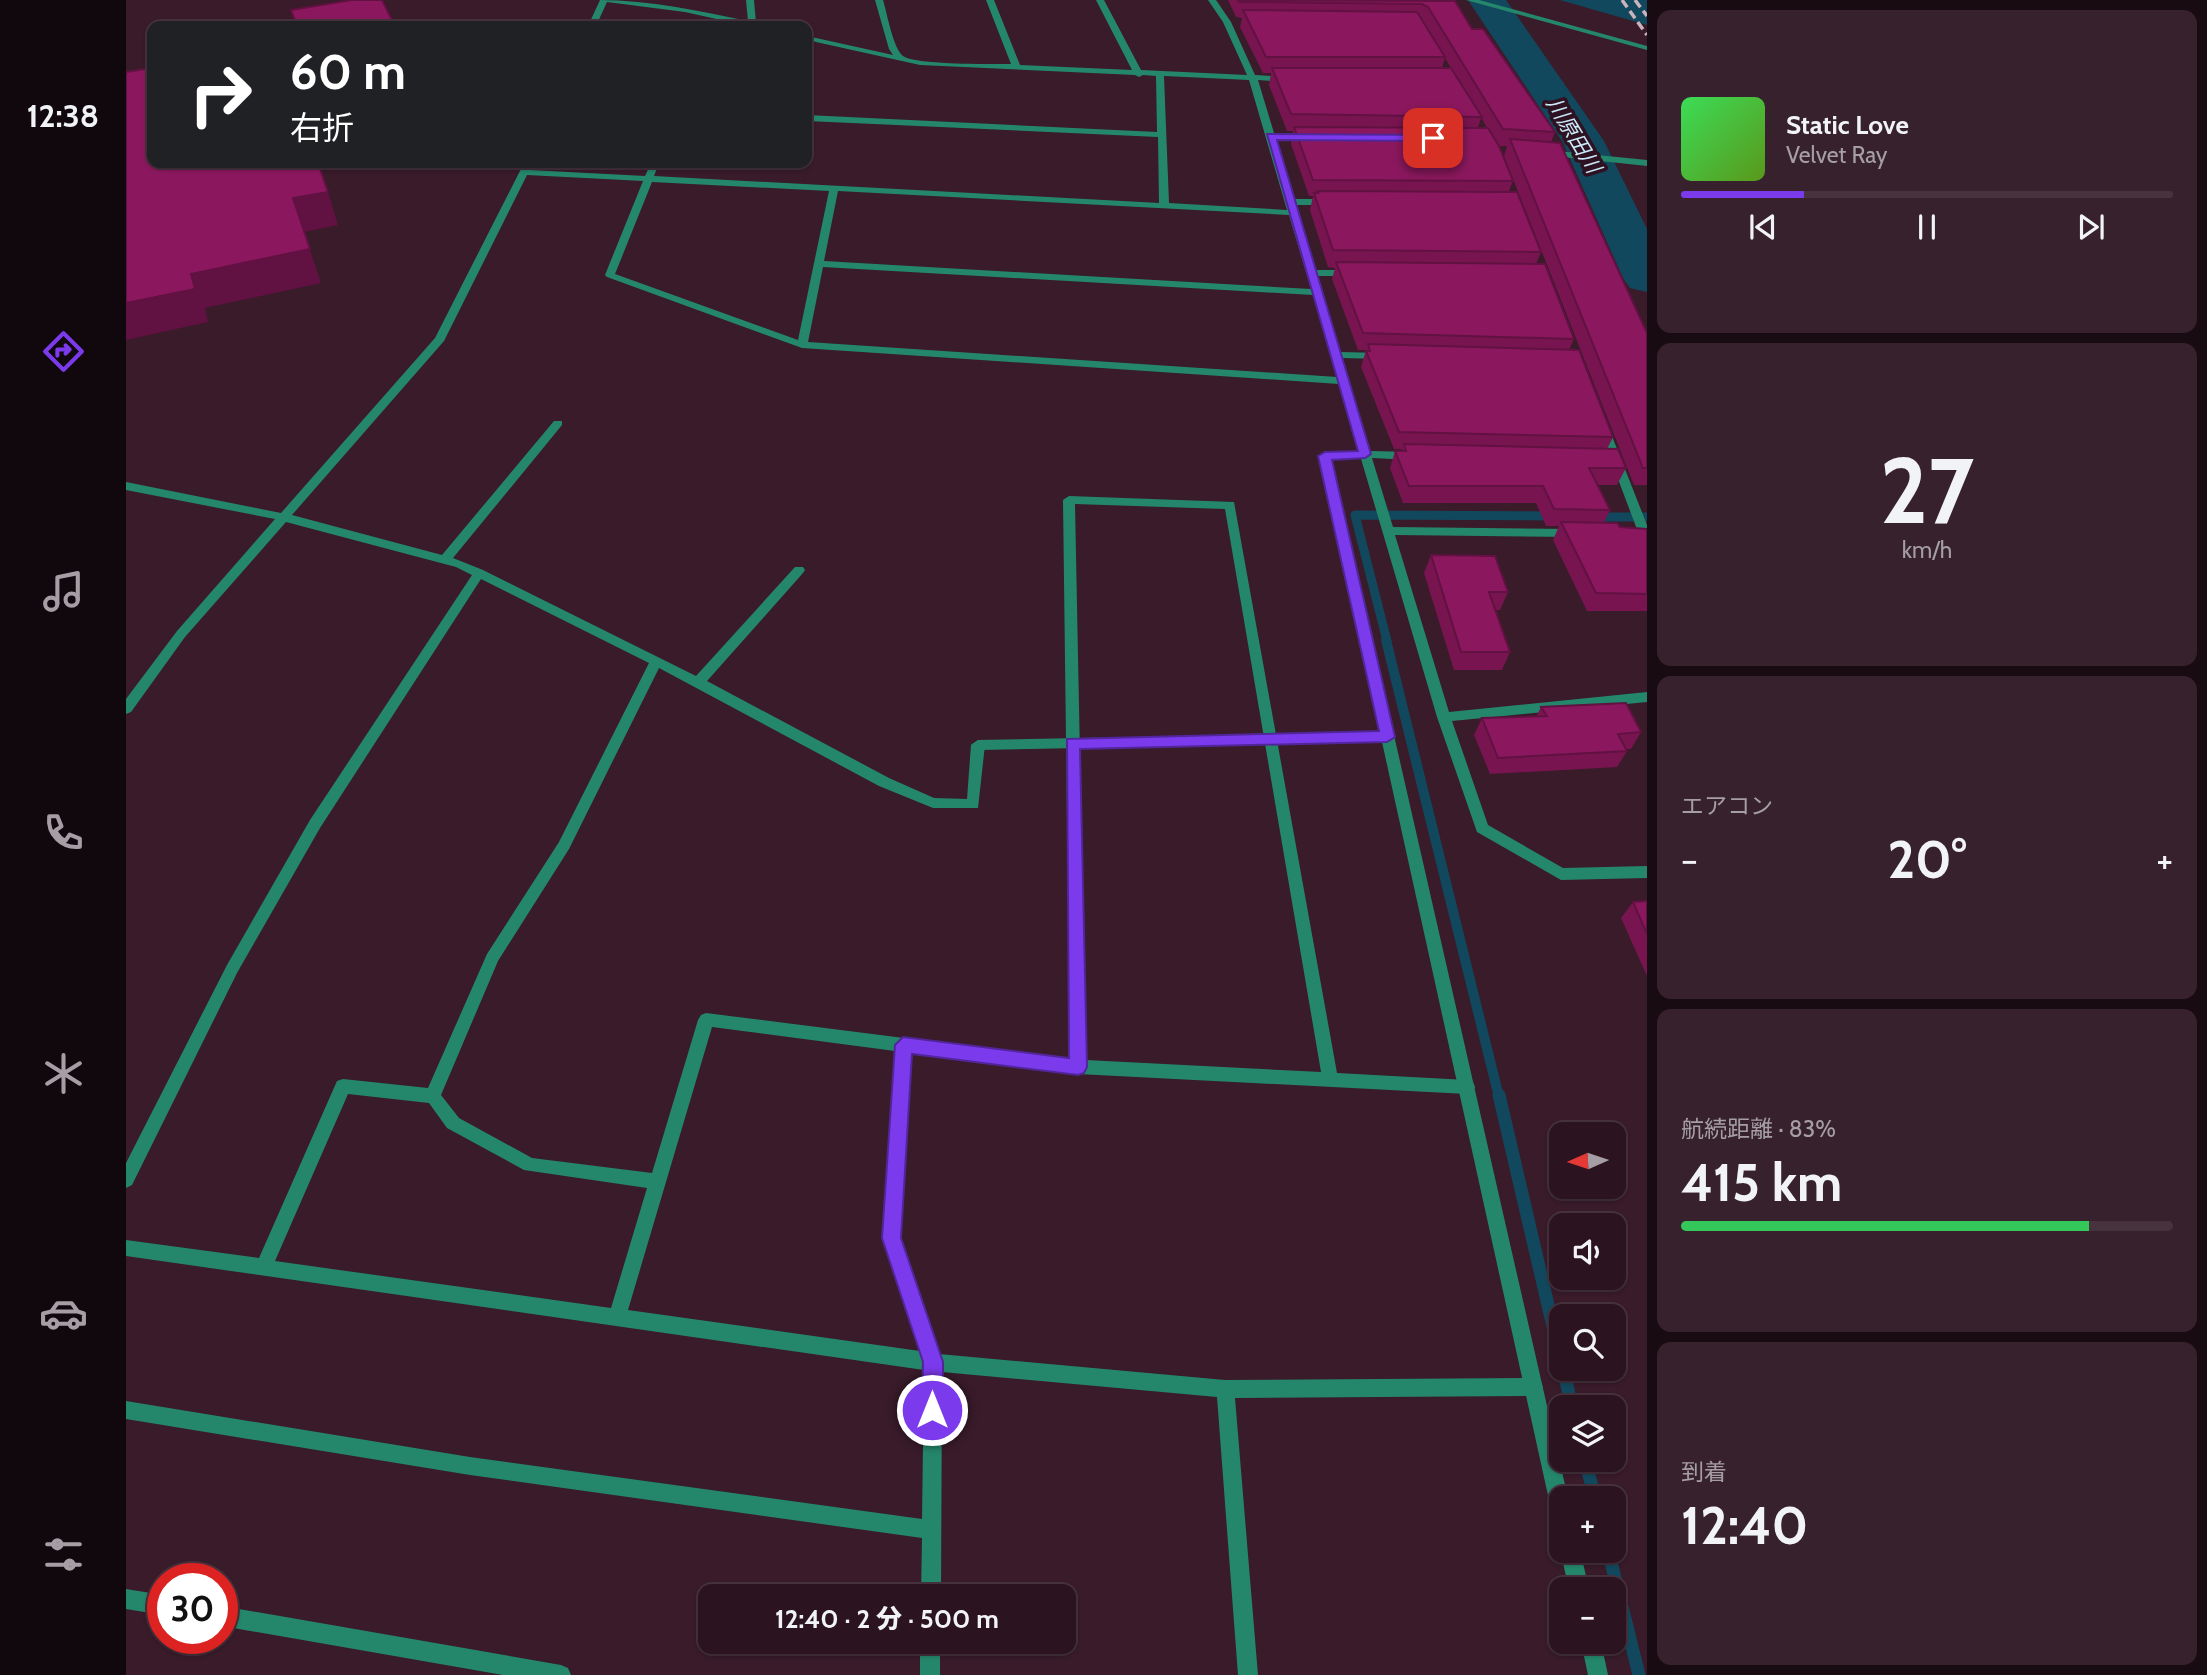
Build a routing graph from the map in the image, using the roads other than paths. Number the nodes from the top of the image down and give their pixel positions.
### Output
1 (606, 0) edge
2 (750, 0) edge
3 (879, 0) edge
4 (990, 0) edge
5 (1100, 0) edge
6 (1213, 0) edge
7 (1470, 0) edge
8 (715, 17) junction
9 (595, 21) edge
10 (713, 21) edge
11 (735, 21) edge
12 (754, 21) edge
13 (1227, 22) junction
14 (1240, 22) edge
15 (812, 39) edge
16 (1647, 48) edge
17 (901, 60) junction
18 (1017, 68) junction
19 (1139, 75) junction
20 (1160, 75) junction
21 (1253, 79) junction
22 (1293, 79) edge
23 (812, 118) edge
24 (1162, 135) junction
25 (1271, 136) junction
26 (1325, 137) edge
27 (1535, 152) edge
28 (1647, 163) edge
29 (526, 168) edge
30 (537, 168) edge
31 (653, 168) edge
32 (649, 178) junction
33 (834, 188) junction
34 (1292, 202) junction
35 (1344, 202) edge
36 (1164, 205) junction
37 (1295, 213) junction
38 (819, 264) junction
39 (1312, 273) junction
40 (1367, 274) edge
41 (1318, 292) junction
42 (802, 345) junction
43 (1336, 355) junction
44 (1390, 356) edge
45 (1343, 381) junction
46 (1597, 410) edge
47 (558, 423) dead end
48 (1365, 454) junction
49 (1421, 456) edge
50 (1602, 460) edge
51 (1616, 460) junction
52 (126, 486) edge
53 (283, 517) junction
54 (1388, 531) junction
55 (1591, 533) edge
56 (1631, 534) edge
57 (1646, 537) edge
58 (445, 560) junction
59 (799, 570) dead end
60 (479, 573) junction
61 (656, 662) junction
62 (698, 682) junction
63 (1647, 697) edge
64 (126, 709) edge
65 (1444, 718) junction
66 (1387, 737) junction
67 (1268, 739) junction
68 (1073, 743) junction
69 (1647, 872) edge
70 (903, 1045) junction
71 (1078, 1067) junction
72 (1330, 1081) junction
73 (1467, 1087) junction
74 (433, 1096) junction
75 (126, 1180) edge
76 (657, 1182) junction
77 (126, 1248) edge
78 (264, 1266) junction
79 (618, 1317) junction
80 (933, 1362) junction
81 (1534, 1387) junction
82 (1225, 1389) junction
83 (126, 1410) edge
84 (1556, 1486) edge
85 (931, 1531) junction
86 (930, 1584) edge
87 (126, 1599) edge
88 (147, 1602) edge
89 (238, 1619) edge
90 (930, 1654) edge
91 (1594, 1654) edge
92 (561, 1675) edge
93 (930, 1675) edge
94 (1248, 1675) edge
95 (1598, 1675) edge

1 - 8 street
1 - 9 street
2 - 12 street
3 - 17 street
4 - 18 street
5 - 19 street
6 - 13 street
7 - 16 street
8 - 10 street
8 - 11 street
13 - 14 street
13 - 21 street
15 - 17 street
17 - 18 street
18 - 19 street
19 - 20 street
20 - 21 street
20 - 24 street
21 - 22 street
21 - 25 street
23 - 24 street
24 - 36 street
25 - 26 street
25 - 34 street
27 - 28 street
29 - 53 street
30 - 32 street
31 - 32 street
32 - 33 street
32 - 42 street
33 - 36 street
33 - 38 street
34 - 35 street
34 - 37 street
36 - 37 street
37 - 39 street
38 - 41 street
38 - 42 street
39 - 40 street
39 - 41 street
41 - 43 street
42 - 45 street
43 - 44 street
43 - 45 street
45 - 48 street
46 - 51 street
47 - 58 street
48 - 49 street
48 - 54 street
48 - 66 street
50 - 51 street
51 - 57 street
52 - 53 street
53 - 58 street
53 - 64 street
54 - 55 street
54 - 65 street
56 - 57 street
58 - 60 street
59 - 62 street
60 - 61 street
60 - 75 street
61 - 62 street
61 - 74 street
62 - 68 street
63 - 65 street
65 - 69 street
66 - 67 street
66 - 73 street
67 - 68 street
67 - 68 street
67 - 72 street
68 - 71 street
70 - 71 street
70 - 76 street
70 - 80 street
71 - 72 street
72 - 73 street
73 - 81 street
74 - 76 street
74 - 78 street
76 - 79 street
77 - 78 street
78 - 79 street
79 - 80 street
80 - 82 street
80 - 85 street
81 - 82 street
81 - 84 street
82 - 94 street
83 - 85 street
85 - 86 street
87 - 88 street
89 - 92 street
90 - 93 street
91 - 95 street

